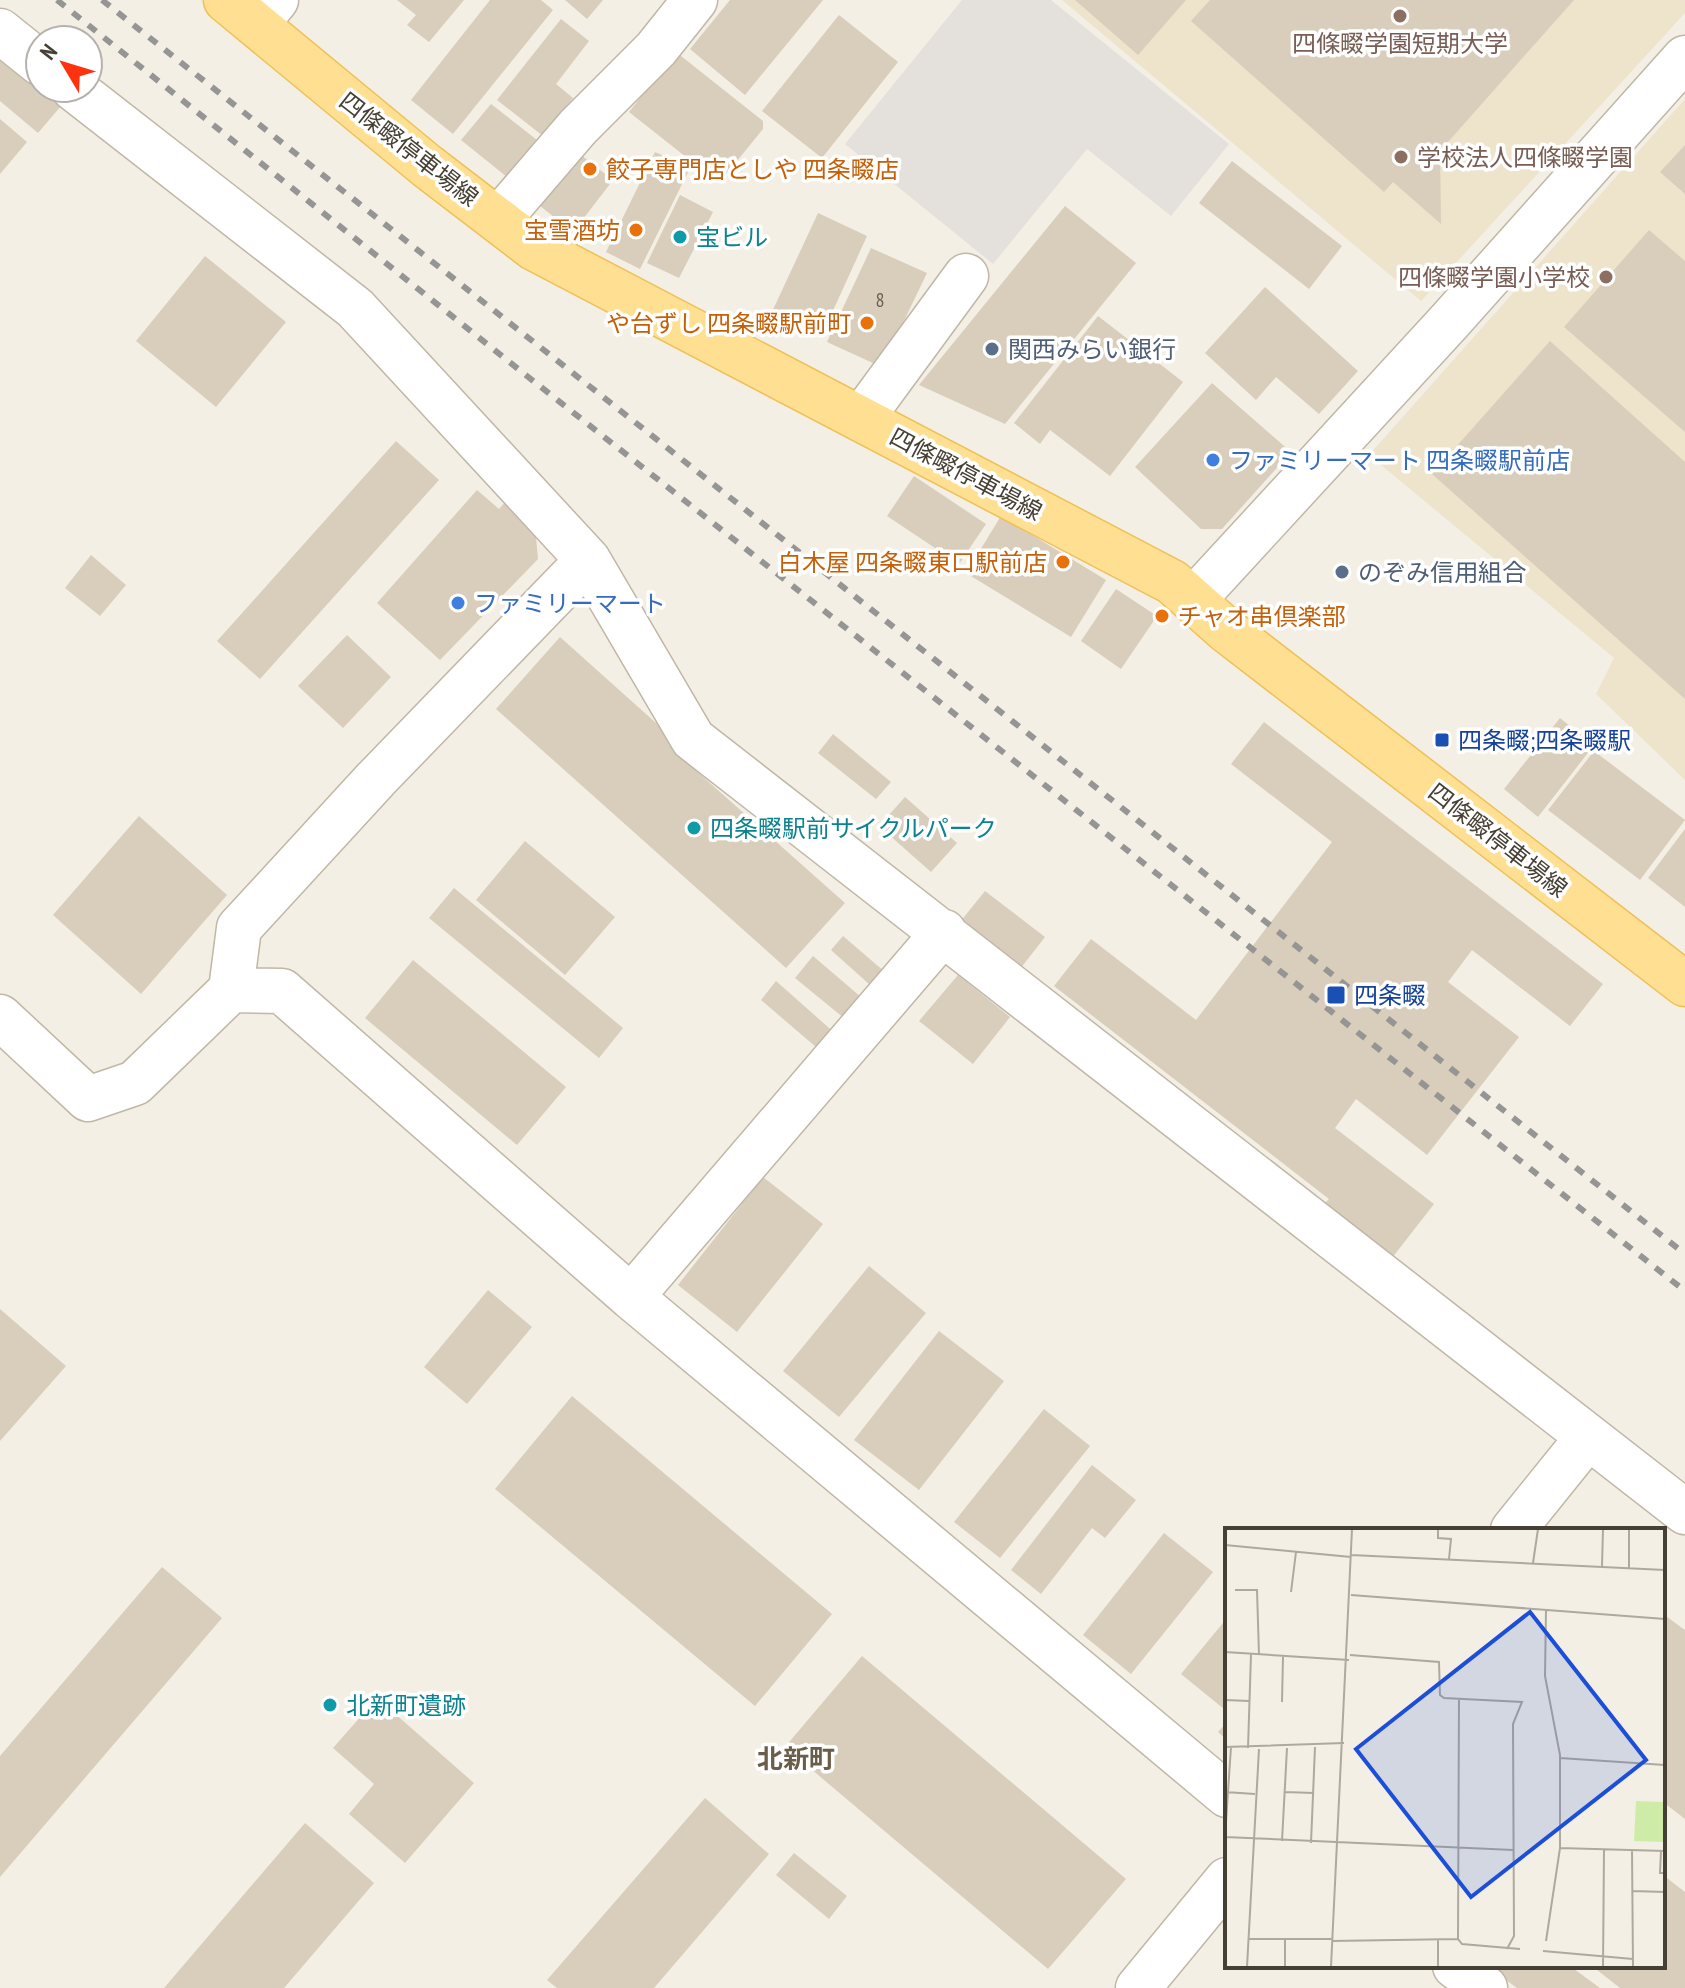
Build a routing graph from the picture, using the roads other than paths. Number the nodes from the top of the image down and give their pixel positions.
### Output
1 (695, 0) edge
2 (252, 8) edge
3 (0, 31) edge
4 (24, 50) edge
5 (1685, 58) edge
6 (94, 104) edge
7 (499, 219) junction
8 (966, 276) dead end
9 (861, 419) junction
10 (588, 560) junction
11 (1194, 599) junction
12 (944, 932) junction
13 (1685, 984) edge
14 (231, 990) junction
15 (0, 1017) edge
16 (631, 1297) junction
17 (1588, 1437) junction
18 (1685, 1512) edge
19 (1515, 1528) edge
20 (1225, 1793) edge
21 (1225, 1882) edge
22 (1458, 1968) edge
23 (1138, 1988) edge
24 (1485, 1988) edge

1 - 7 street
2 - 7 main road, 四條畷停車場線
3 - 4 street
5 - 11 street
6 - 10 street
7 - 9 main road, 四條畷停車場線
8 - 9 street
9 - 11 main road, 四條畷停車場線
10 - 12 street
10 - 14 street
11 - 13 main road, 四條畷停車場線
12 - 16 street
12 - 17 street
14 - 15 street
14 - 16 street
16 - 20 street
17 - 18 street
17 - 19 street
21 - 23 street
22 - 24 street

